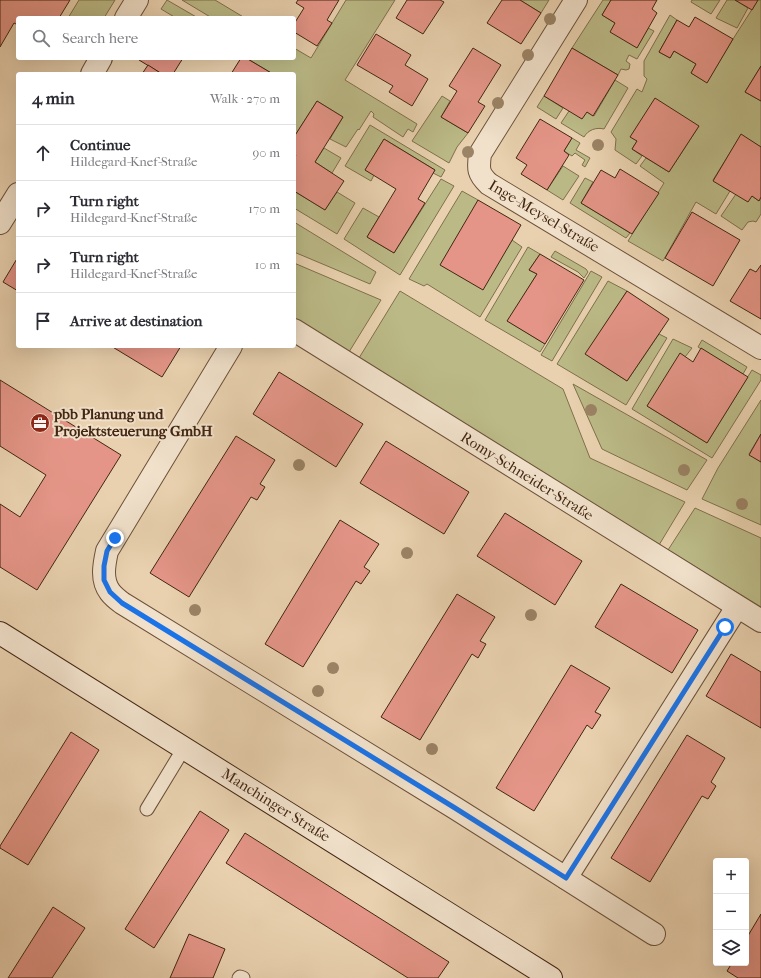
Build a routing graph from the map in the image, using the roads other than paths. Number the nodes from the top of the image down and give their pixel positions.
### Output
1 (137, 0) edge
2 (576, 0) edge
3 (127, 16) edge
4 (100, 60) edge
5 (93, 72) edge
6 (16, 197) edge
7 (0, 223) edge
8 (296, 331) edge
9 (230, 348) edge
10 (761, 348) edge
11 (737, 607) junction
12 (761, 621) edge
13 (0, 633) edge
14 (184, 748) junction
15 (147, 809) dead end
16 (566, 878) junction
17 (654, 934) dead end
18 (239, 978) edge
19 (243, 978) edge
20 (551, 978) edge

1 - 3 street
2 - 10 street, Inge-Meysel-Straße
4 - 5 street
6 - 7 street
8 - 11 street, Romy-Schneider-Straße
9 - 16 street
11 - 12 street, Romy-Schneider-Straße
11 - 16 street
13 - 14 street, Manchinger Straße
14 - 15 lane
14 - 20 street, Manchinger Straße
16 - 17 street
18 - 19 lane

